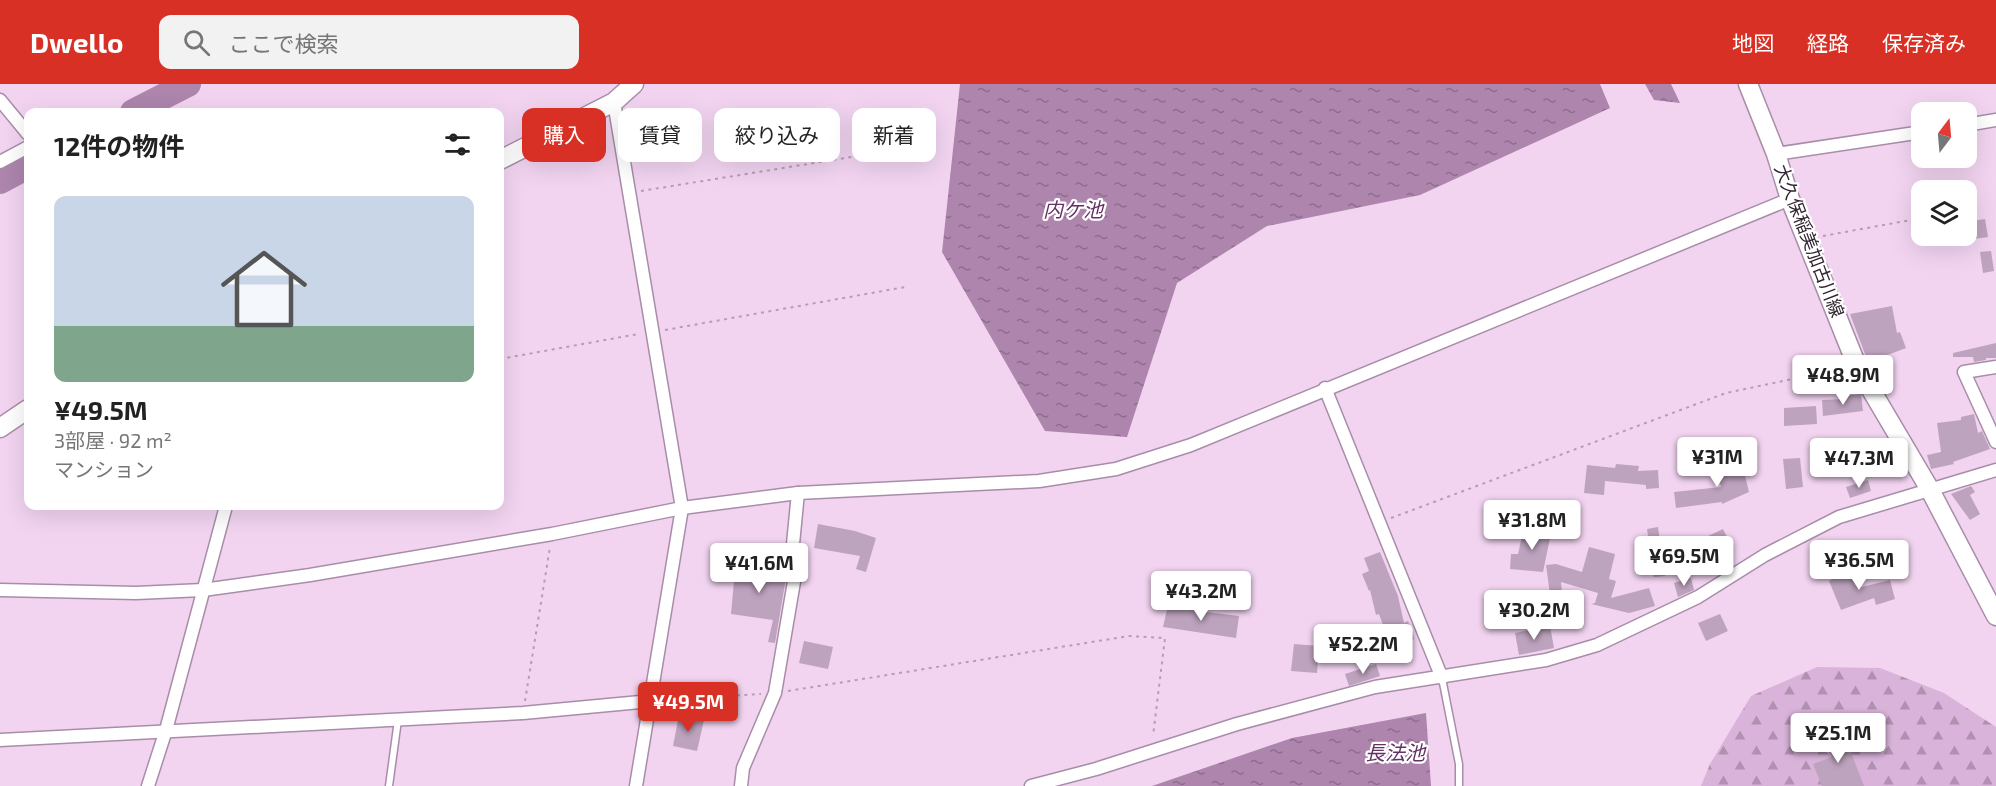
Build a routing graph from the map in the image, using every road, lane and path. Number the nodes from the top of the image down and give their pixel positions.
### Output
1 (634, 84) edge
2 (1748, 84) edge
3 (0, 100) edge
4 (614, 102) junction
5 (1996, 120) edge
6 (1977, 123) edge
7 (24, 129) edge
8 (1911, 134) edge
9 (24, 149) edge
10 (1776, 154) junction
11 (852, 157) edge
12 (504, 158) edge
13 (0, 162) edge
14 (630, 193) junction
15 (1790, 199) junction
16 (1911, 220) edge
17 (1806, 239) junction
18 (905, 287) dead end
19 (653, 332) junction
20 (504, 358) edge
21 (1857, 366) junction
22 (1996, 367) edge
23 (1325, 388) junction
24 (24, 412) edge
25 (0, 428) edge
26 (1996, 442) edge
27 (1996, 470) edge
28 (1929, 488) junction
29 (798, 493) junction
30 (682, 508) junction
31 (225, 510) edge
32 (1380, 522) junction
33 (552, 534) junction
34 (0, 590) edge
35 (203, 590) junction
36 (1996, 616) edge
37 (1442, 678) junction
38 (775, 693) junction
39 (651, 700) junction
40 (524, 713) junction
41 (398, 719) junction
42 (166, 730) junction
43 (0, 740) edge
44 (1151, 751) junction
45 (148, 786) edge
46 (389, 786) edge
47 (636, 786) edge
48 (741, 786) edge
49 (1031, 786) edge
50 (1459, 786) edge

1 - 4 main road
2 - 10 main road, 大久保稲美加古川線
3 - 7 street
4 - 12 main road
4 - 14 street
5 - 6 street
8 - 10 street
9 - 13 street
10 - 15 main road, 大久保稲美加古川線
11 - 14 path
14 - 19 street
15 - 17 main road, 大久保稲美加古川線
15 - 23 street
16 - 17 path
17 - 21 main road, 大久保稲美加古川線
18 - 19 path
19 - 20 path
19 - 30 street
21 - 28 main road, 大久保稲美加古川線
21 - 32 path
22 - 26 street
23 - 29 street
23 - 32 street
24 - 25 main road
27 - 28 street
28 - 36 main road, 大久保稲美加古川線
28 - 37 street
29 - 30 street
29 - 38 street
30 - 33 street
30 - 39 street
31 - 35 street
32 - 37 street
33 - 35 street
33 - 40 path
34 - 35 street
35 - 42 street
37 - 44 street
37 - 50 lane
38 - 39 path
38 - 44 path
38 - 48 street
39 - 40 street
39 - 47 street
40 - 41 street
41 - 42 street
41 - 46 lane
42 - 43 street
42 - 45 street
44 - 49 street

